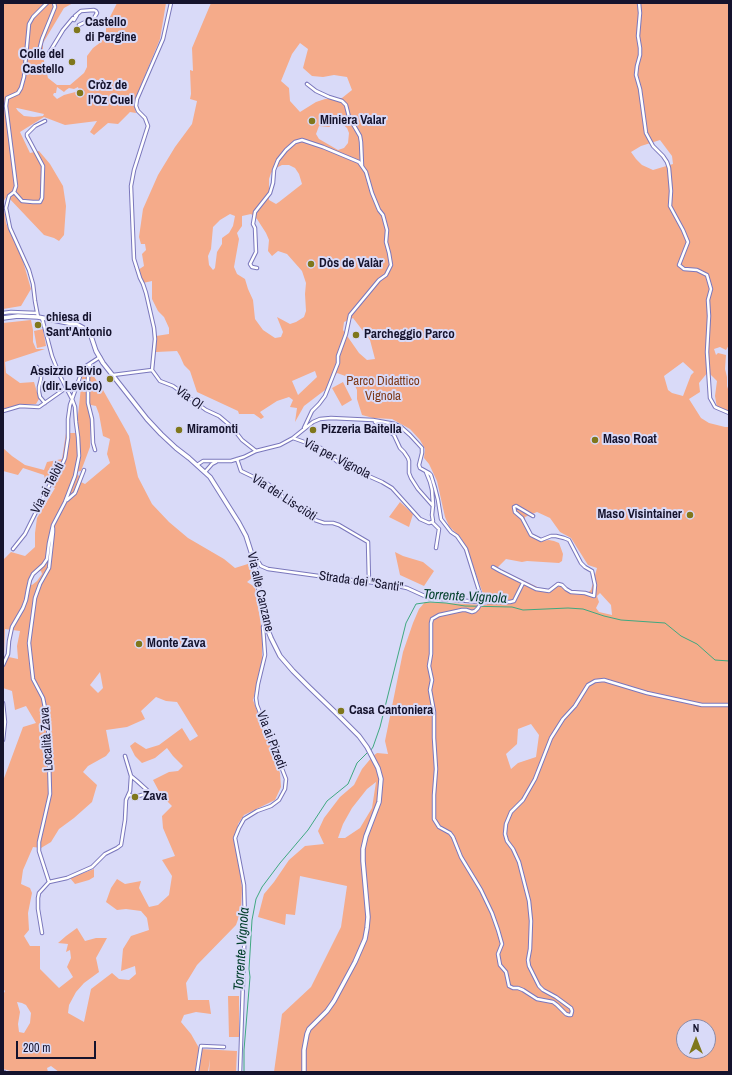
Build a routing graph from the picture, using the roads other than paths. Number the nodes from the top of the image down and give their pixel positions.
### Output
1 (47, 3) edge
2 (54, 3) edge
3 (171, 3) edge
4 (640, 3) edge
5 (79, 25) dead end
6 (307, 84) dead end
7 (45, 121) dead end
8 (362, 167) junction
9 (14, 192) junction
10 (257, 268) dead end
11 (3, 313) edge
12 (39, 316) junction
13 (3, 318) edge
14 (100, 357) junction
15 (91, 364) junction
16 (36, 367) dead end
17 (152, 370) junction
18 (113, 375) junction
19 (66, 388) junction
20 (72, 399) junction
21 (45, 403) junction
22 (3, 411) edge
23 (729, 414) edge
24 (372, 420) junction
25 (303, 430) junction
26 (293, 438) junction
27 (95, 450) dead end
28 (256, 451) junction
29 (237, 459) junction
30 (216, 462) junction
31 (198, 465) junction
32 (84, 470) dead end
33 (426, 471) junction
34 (205, 472) junction
35 (66, 502) junction
36 (433, 506) junction
37 (533, 516) dead end
38 (432, 522) junction
39 (53, 528) junction
40 (250, 548) junction
41 (436, 548) dead end
42 (13, 549) dead end
43 (493, 567) dead end
44 (369, 582) junction
45 (523, 583) junction
46 (481, 603) junction
47 (265, 624) junction
48 (3, 665) edge
49 (3, 703) edge
50 (729, 705) edge
51 (4, 730) edge
52 (3, 740) edge
53 (125, 756) dead end
54 (131, 776) junction
55 (129, 794) junction
56 (49, 882) junction
57 (42, 932) dead end
58 (224, 1047) dead end
59 (197, 1072) edge
60 (240, 1072) edge
61 (304, 1072) edge

1 - 9 street
2 - 5 street
3 - 17 street
4 - 23 street
6 - 8 street
7 - 9 street
8 - 10 street
8 - 25 street
9 - 12 street
11 - 12 street
12 - 13 main road, Via alle Canzane
12 - 14 main road, Via alle Canzane
12 - 19 street
14 - 15 street, Via ai Telòti
14 - 18 main road, Via alle Canzane
15 - 20 street, Via ai Telòti
15 - 27 street
16 - 21 street
17 - 18 street
17 - 28 street, Via Ol
18 - 31 main road, Via alle Canzane
19 - 20 street
19 - 21 street
20 - 35 street
20 - 42 street, Via ai Telòti
21 - 22 street
24 - 25 street
24 - 33 street
24 - 36 street
25 - 26 street
26 - 28 street
26 - 38 street, Via per Vignola
28 - 29 street
29 - 30 street
29 - 44 street, Via dei Lis-ciòti
30 - 31 street
30 - 34 street
31 - 34 main road, Via alle Canzane
32 - 35 street
33 - 36 street
33 - 46 street
34 - 40 main road, Via alle Canzane
35 - 39 street
36 - 38 street
37 - 45 street
38 - 41 street
39 - 48 street
39 - 56 street, Località Zava
40 - 44 street, Strada dei "Santi"
40 - 47 main road, Via alle Canzane
43 - 45 street
44 - 46 street, Strada dei "Santi"
45 - 46 street, Strada dei "Santi"
46 - 50 street
47 - 60 street, Via ai Pizedi
47 - 61 main road, Via alle Canzane
49 - 51 street
51 - 52 street
53 - 54 street
54 - 55 street
54 - 55 street
55 - 56 street
56 - 57 street
58 - 59 street

